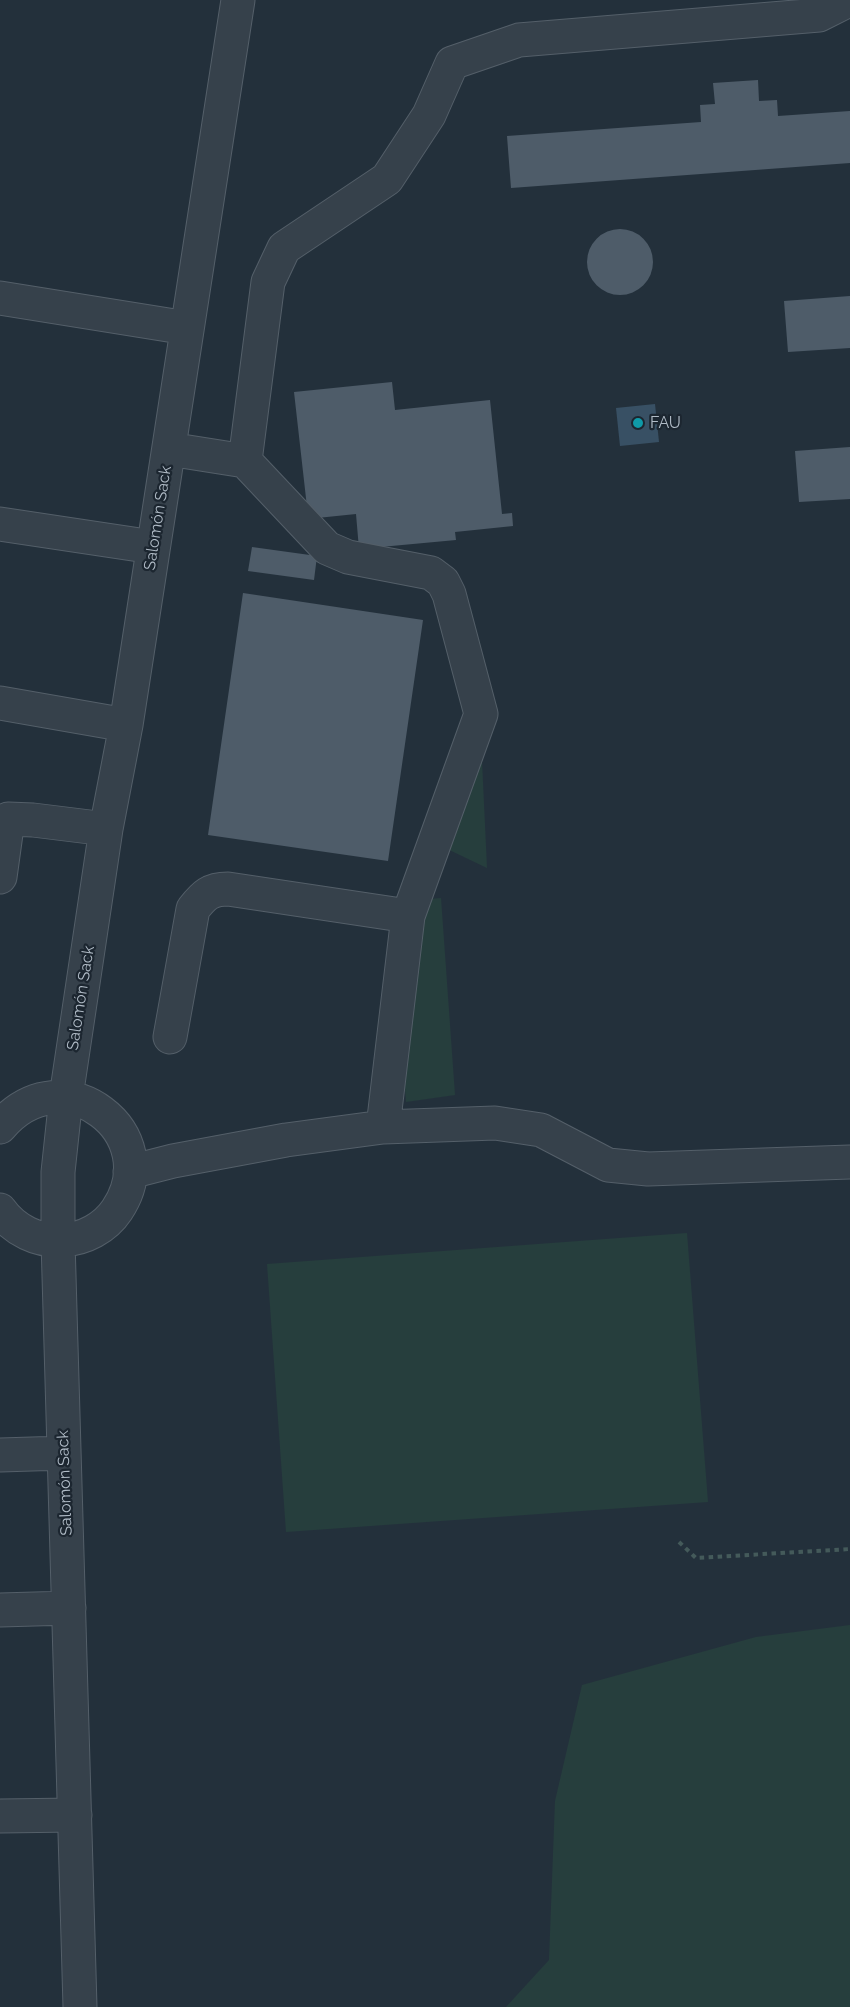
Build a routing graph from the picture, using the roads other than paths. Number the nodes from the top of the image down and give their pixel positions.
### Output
1 (238, 0) edge
2 (849, 0) edge
3 (835, 14) edge
4 (0, 298) edge
5 (187, 328) junction
6 (169, 449) junction
7 (245, 460) junction
8 (0, 524) edge
9 (153, 547) junction
10 (0, 703) edge
11 (126, 726) junction
12 (4, 816) edge
13 (106, 829) junction
14 (0, 877) edge
15 (408, 916) junction
16 (170, 1037) dead end
17 (66, 1097) junction
18 (0, 1127) edge
19 (382, 1127) junction
20 (850, 1162) edge
21 (130, 1172) junction
22 (0, 1210) edge
23 (57, 1241) junction
24 (64, 1453) junction
25 (0, 1455) edge
26 (69, 1608) junction
27 (0, 1610) edge
28 (75, 1815) junction
29 (0, 1816) edge
30 (80, 2007) edge

1 - 5 street, Salomón Sack
2 - 3 street
3 - 7 street
4 - 5 street
5 - 6 street, Salomón Sack
6 - 7 street
6 - 9 street, Salomón Sack
7 - 15 street
8 - 9 street
9 - 11 street, Salomón Sack
10 - 11 street
11 - 13 street, Salomón Sack
12 - 13 street
12 - 14 street
13 - 17 street, Salomón Sack
15 - 16 street
15 - 19 street
17 - 18 street
17 - 21 street
17 - 23 street, Salomón Sack
19 - 20 street
19 - 21 street
21 - 23 street
22 - 23 street
23 - 24 street, Salomón Sack
24 - 25 street
24 - 26 street, Salomón Sack
26 - 27 street
26 - 28 street, Salomón Sack
28 - 29 street
28 - 30 street, Salomón Sack

